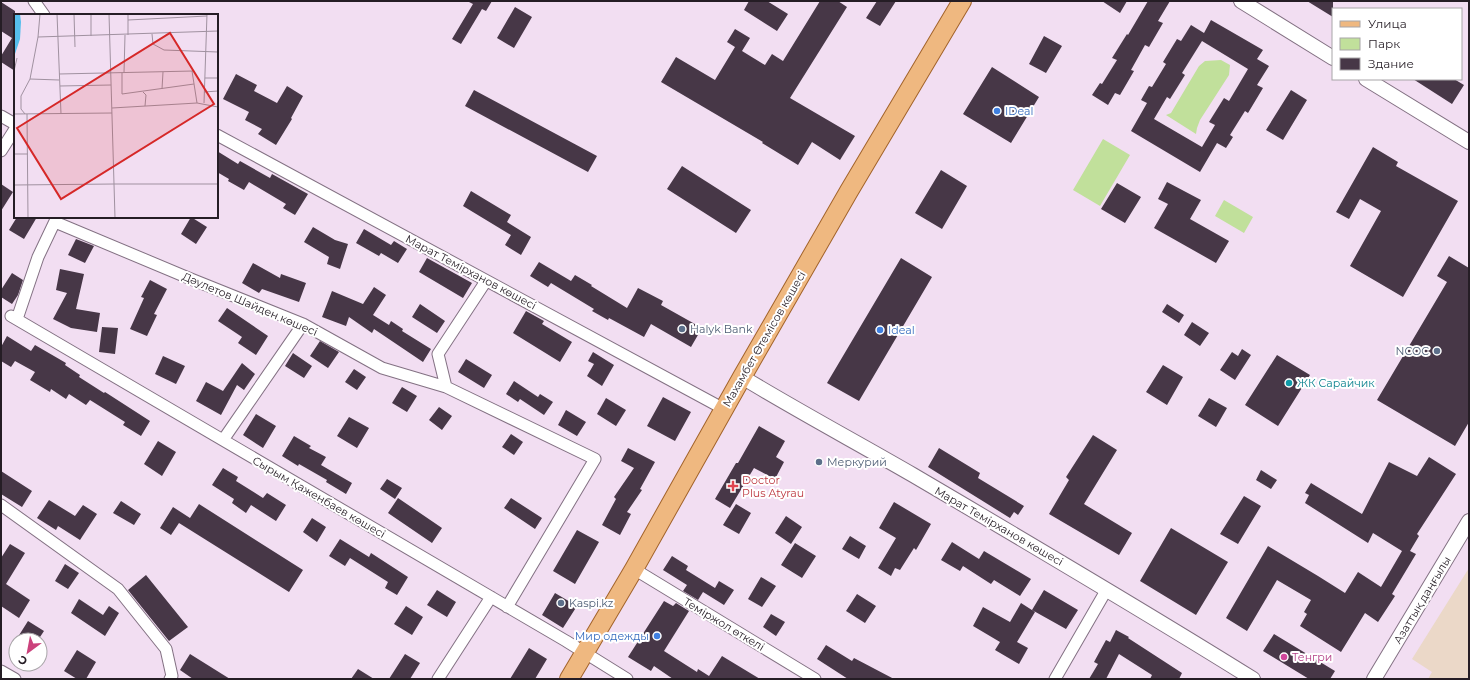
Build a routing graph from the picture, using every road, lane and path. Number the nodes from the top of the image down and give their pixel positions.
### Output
1 (34, 1) edge
2 (962, 1) edge
3 (1240, 1) edge
4 (43, 14) edge
5 (1332, 57) edge
6 (1368, 80) edge
7 (1, 116) edge
8 (14, 123) edge
9 (14, 131) edge
10 (218, 136) edge
11 (1469, 142) edge
12 (1, 151) edge
13 (56, 219) edge
14 (486, 281) junction
15 (303, 324) junction
16 (742, 377) junction
17 (446, 387) junction
18 (724, 409) junction
19 (223, 440) junction
20 (1, 505) edge
21 (1469, 521) edge
22 (634, 569) junction
23 (1107, 589) junction
24 (491, 597) junction
25 (507, 607) junction
26 (584, 652) junction
27 (1, 671) edge
28 (15, 679) edge
29 (170, 679) edge
30 (438, 679) edge
31 (569, 679) edge
32 (627, 679) edge
33 (815, 679) edge
34 (1055, 679) edge
35 (1253, 679) edge
36 (1374, 679) edge

1 - 4 street
2 - 16 main road, Махамбет Өтемісов көшесі
3 - 5 street
6 - 11 street
7 - 8 street
9 - 12 street
10 - 14 street, Марат Темірханов көшесі
13 - 15 street, Дәулетов Шайден көшесі
13 - 19 street, Сырым Қаженбаев көшесі
14 - 17 street
14 - 18 street, Марат Темірханов көшесі
15 - 17 street, Дәулетов Шайден көшесі
15 - 19 street
16 - 18 main road, Махамбет Өтемісов көшесі
16 - 23 street, Марат Темірханов көшесі
17 - 25 street, Дәулетов Шайден көшесі
18 - 22 main road, Махамбет Өтемісов көшесі
19 - 24 street, Сырым Қаженбаев көшесі
20 - 29 street
21 - 36 street, Азаттық даңғылы
22 - 26 main road, Махамбет Өтемісов көшесі
22 - 33 street, Теміржол өткелі
23 - 34 street
23 - 35 street, Марат Темірханов көшесі
24 - 25 street, Сырым Қаженбаев көшесі
24 - 30 street
25 - 26 street, Сырым Қаженбаев көшесі
26 - 31 main road, Махамбет Өтемісов көшесі
26 - 32 street, Сырым Қаженбаев көшесі
27 - 28 street

